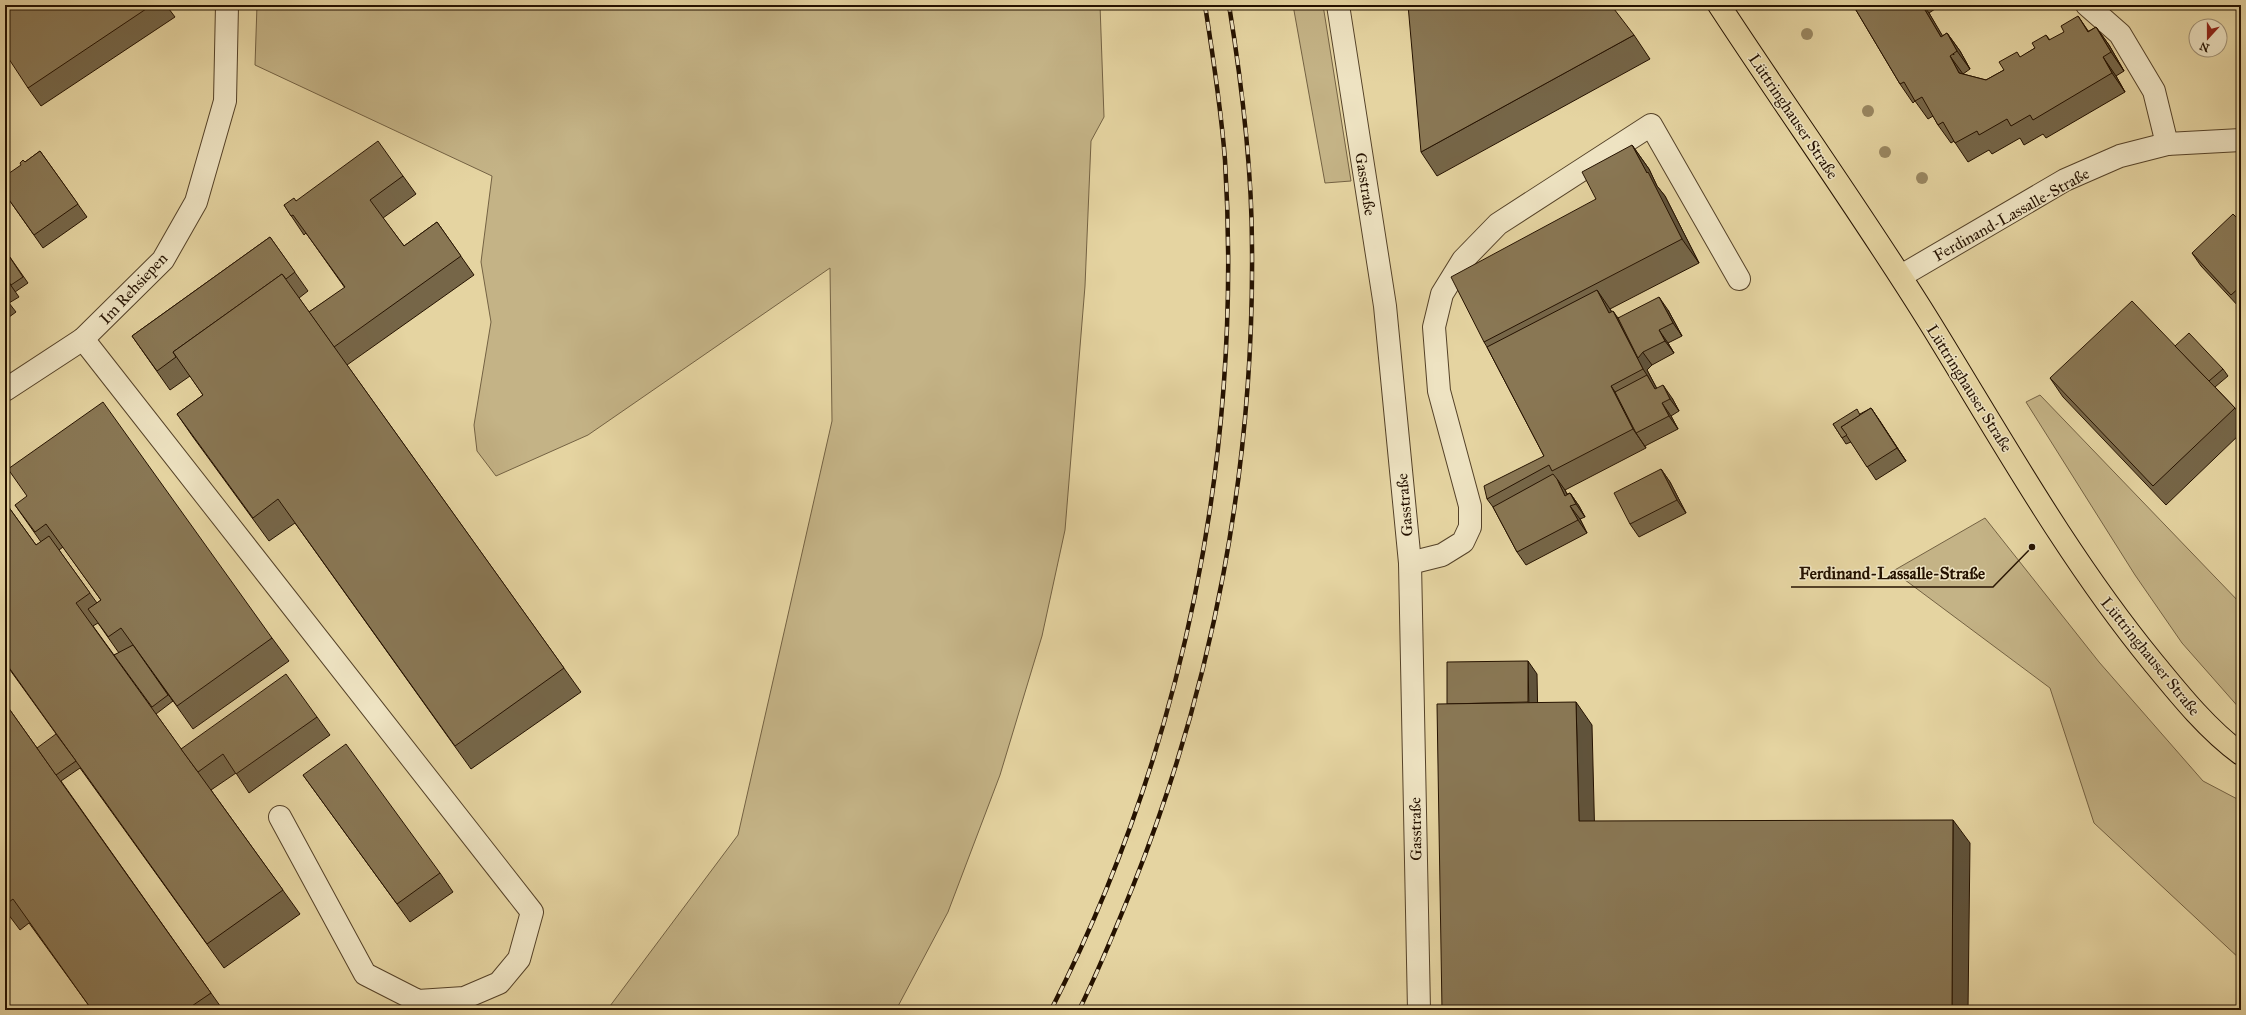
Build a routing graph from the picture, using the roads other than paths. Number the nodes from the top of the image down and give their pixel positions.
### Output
1 (227, 5) edge
2 (1338, 5) edge
3 (1719, 5) edge
4 (2087, 5) edge
5 (2241, 140) edge
6 (2167, 144) junction
7 (1901, 276) junction
8 (1739, 279) dead end
9 (83, 339) junction
10 (5, 390) edge
11 (1410, 563) junction
12 (2241, 754) edge
13 (280, 817) dead end
14 (1419, 1010) edge

1 - 9 street, Im Rehsiepen
2 - 11 street, Gasstraße
3 - 7 main road, Lüttringhauser Straße
4 - 6 street
5 - 6 street, Ferdinand-Lassalle-Straße
6 - 7 street, Ferdinand-Lassalle-Straße
7 - 12 main road, Lüttringhauser Straße
8 - 11 street
9 - 10 street, Im Rehsiepen
9 - 13 street
11 - 14 street, Gasstraße

